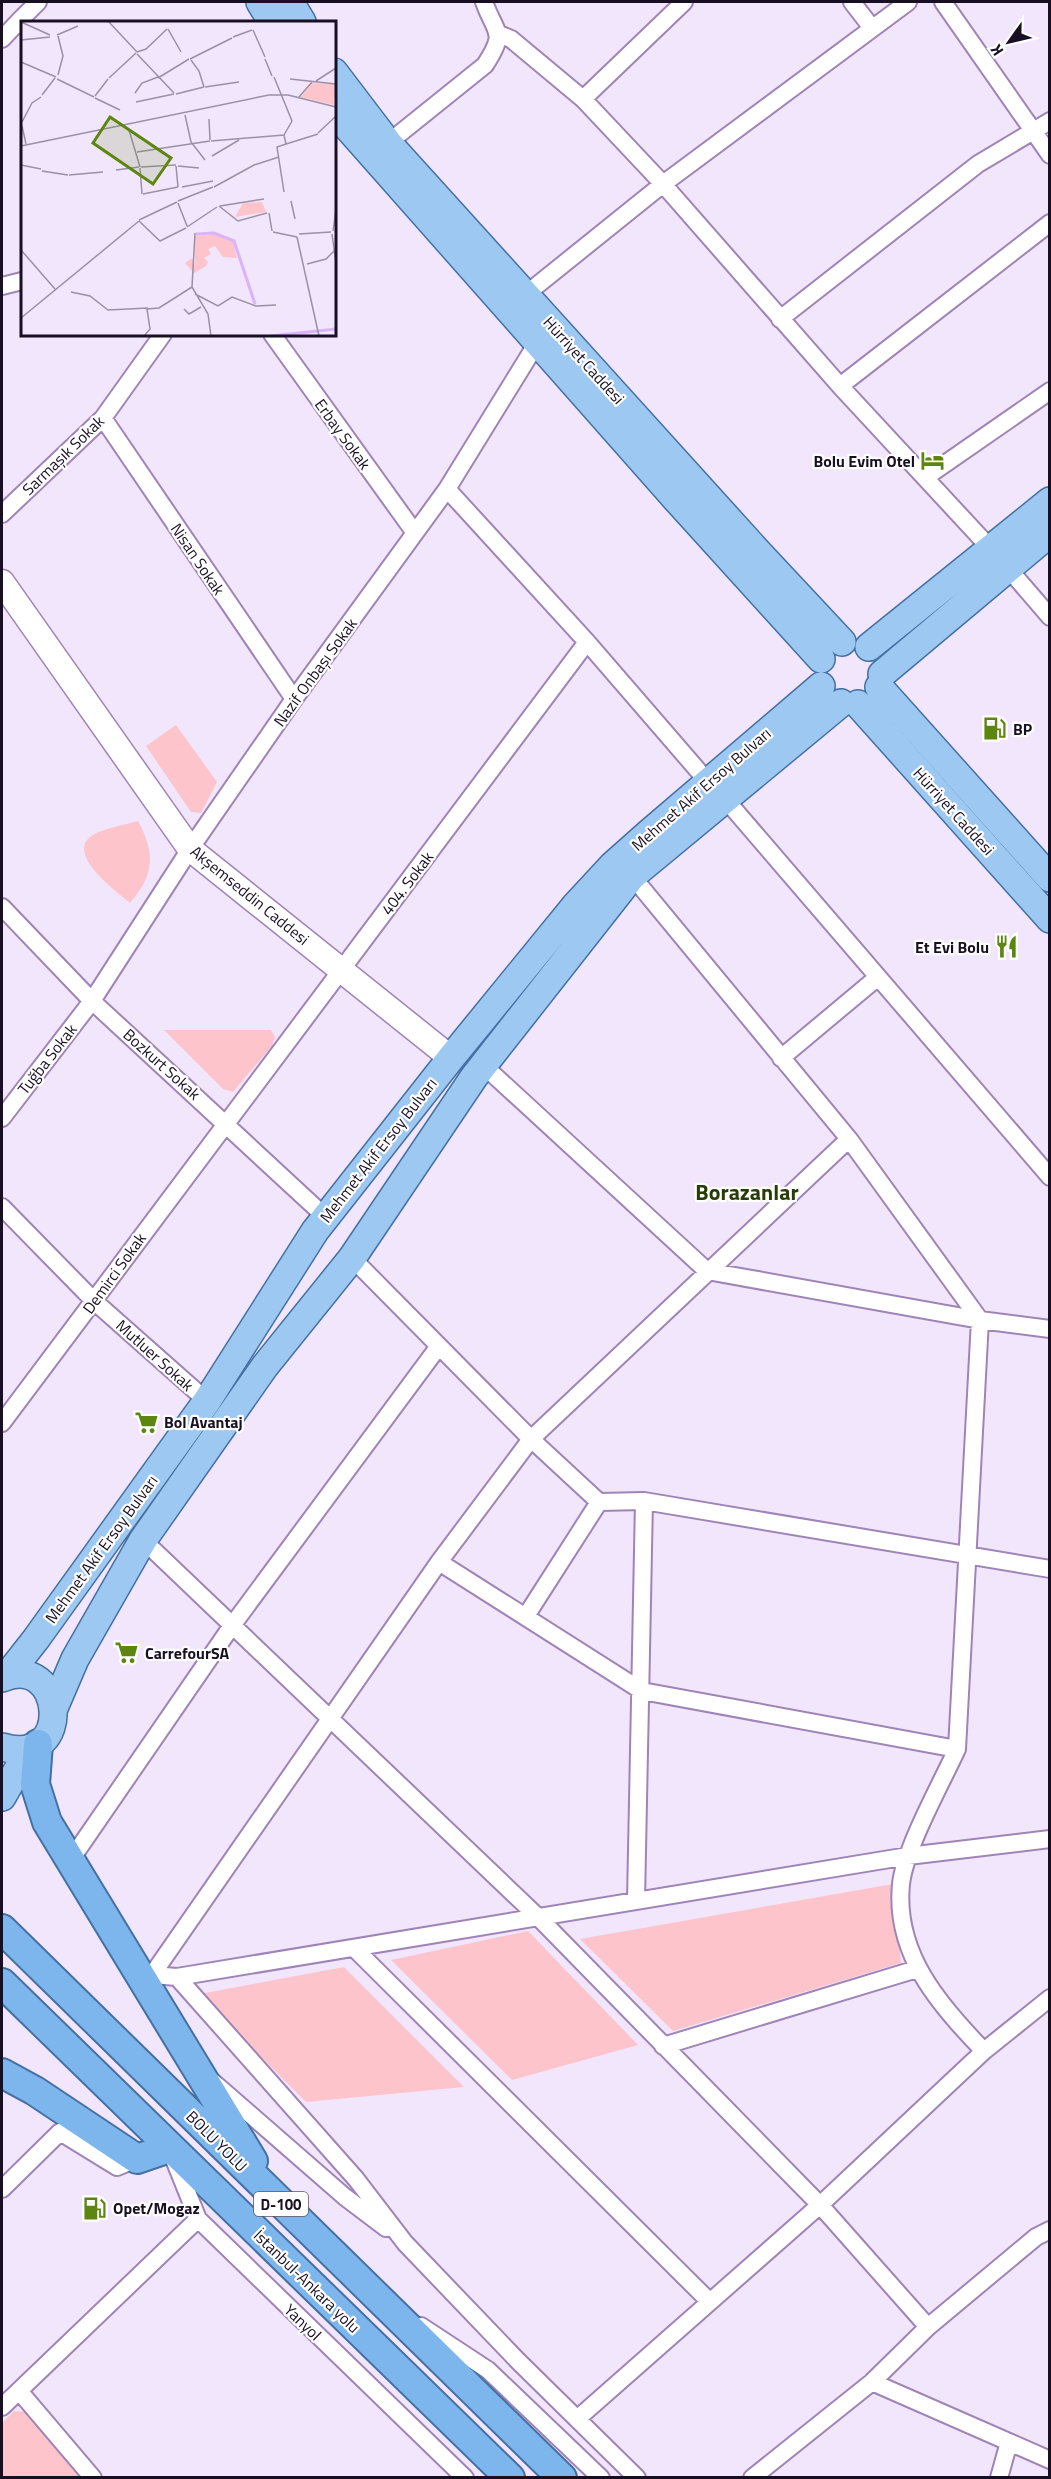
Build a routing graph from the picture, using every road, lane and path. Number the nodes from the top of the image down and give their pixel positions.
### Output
1 (39, 2) edge
2 (260, 2) edge
3 (290, 2) edge
4 (484, 2) edge
5 (684, 2) edge
6 (852, 2) edge
7 (908, 2) edge
8 (943, 2) edge
9 (23, 21) edge
10 (271, 21) edge
11 (301, 21) edge
12 (21, 23) edge
13 (873, 28) junction
14 (499, 34) junction
15 (2, 39) edge
16 (336, 75) edge
17 (583, 99) junction
18 (336, 114) edge
19 (1050, 121) edge
20 (1031, 131) junction
21 (388, 143) junction
22 (1050, 155) edge
23 (663, 184) junction
24 (1050, 224) edge
25 (21, 281) edge
26 (2, 286) edge
27 (525, 295) junction
28 (780, 319) junction
29 (162, 336) edge
30 (273, 336) edge
31 (537, 343) junction
32 (840, 386) junction
33 (1050, 391) edge
34 (103, 418) junction
35 (926, 477) junction
36 (447, 489) junction
37 (1050, 501) edge
38 (2, 514) edge
39 (415, 533) junction
40 (1050, 533) edge
41 (999, 558) junction
42 (2, 582) edge
43 (1050, 617) edge
44 (587, 642) junction
45 (842, 642) junction
46 (869, 646) junction
47 (821, 659) junction
48 (880, 680) junction
49 (840, 698) junction
50 (294, 699) junction
51 (717, 791) junction
52 (190, 849) junction
53 (632, 876) junction
54 (1050, 878) edge
55 (2, 907) edge
56 (1050, 919) edge
57 (342, 970) junction
58 (878, 977) junction
59 (92, 1000) junction
60 (451, 1058) junction
61 (781, 1058) junction
62 (483, 1065) junction
63 (2, 1118) edge
64 (225, 1122) junction
65 (849, 1139) junction
66 (1050, 1177) edge
67 (2, 1207) edge
68 (324, 1220) junction
69 (352, 1258) junction
70 (707, 1271) junction
71 (94, 1301) junction
72 (980, 1320) junction
73 (1050, 1329) edge
74 (439, 1346) junction
75 (207, 1401) junction
76 (2, 1423) edge
77 (531, 1439) junction
78 (644, 1501) junction
79 (599, 1502) junction
80 (143, 1540) junction
81 (966, 1555) junction
82 (439, 1562) junction
83 (1050, 1569) edge
84 (526, 1616) junction
85 (231, 1627) junction
86 (36, 1639) junction
87 (75, 1659) junction
88 (4, 1677) edge
89 (642, 1691) junction
90 (54, 1708) junction
91 (331, 1720) junction
92 (34, 1746) junction
93 (2, 1748) edge
94 (957, 1749) junction
95 (2, 1797) edge
96 (1050, 1839) edge
97 (908, 1856) junction
98 (70, 1861) junction
99 (636, 1901) junction
100 (540, 1919) junction
101 (2, 1929) edge
102 (354, 1948) junction
103 (917, 1968) junction
104 (177, 1977) junction
105 (147, 1978) junction
106 (2, 1983) edge
107 (1050, 1998) edge
108 (663, 2046) junction
109 (984, 2050) junction
110 (191, 2062) junction
111 (2, 2073) edge
112 (169, 2148) junction
113 (137, 2159) junction
114 (2, 2189) edge
115 (278, 2200) junction
116 (820, 2205) junction
117 (198, 2219) junction
118 (1050, 2230) edge
119 (405, 2243) junction
120 (375, 2296) junction
121 (709, 2301) junction
122 (928, 2327) junction
123 (519, 2361) junction
124 (488, 2370) junction
125 (872, 2382) junction
126 (20, 2392) junction
127 (2, 2407) edge
128 (577, 2419) junction
129 (1009, 2442) junction
130 (1050, 2460) edge
131 (588, 2464) junction
132 (93, 2478) edge
133 (465, 2478) edge
134 (510, 2478) edge
135 (562, 2478) edge
136 (601, 2478) edge
137 (637, 2478) edge
138 (752, 2478) edge
139 (999, 2478) edge

1 - 9 street
2 - 10 main road
3 - 11 main road
4 - 14 street
5 - 17 street
6 - 13 street
7 - 13 street
8 - 20 street
12 - 15 street
13 - 23 street
14 - 17 street
14 - 21 street
16 - 21 main road, Hürriyet Caddesi
17 - 23 street
18 - 31 main road, Hürriyet Caddesi
19 - 20 street
20 - 22 street
20 - 28 street
21 - 27 main road, Hürriyet Caddesi
23 - 27 street
23 - 28 street
24 - 32 street
25 - 26 street
27 - 45 main road, Hürriyet Caddesi
28 - 32 street
29 - 34 street, Sarmaşık Sokak
30 - 39 street, Erbay Sokak
31 - 36 street, Nazif Onbaşı Sokak
31 - 47 main road, Hürriyet Caddesi
32 - 35 street
33 - 35 street
34 - 38 street, Sarmaşık Sokak
34 - 50 street, Nisan Sokak
35 - 41 street
36 - 39 street, Nazif Onbaşı Sokak
36 - 44 street
37 - 41 main road
39 - 50 street, Nazif Onbaşı Sokak
40 - 41 main road
41 - 43 street
41 - 46 main road
41 - 48 main road
42 - 52 main road, Akşemseddin Caddesi
44 - 51 street
44 - 57 street, 404. Sokak
45 - 46 main road
45 - 47 main road
46 - 48 main road
47 - 49 main road
48 - 49 main road
48 - 54 main road, Hürriyet Caddesi
49 - 51 main road, Mehmet Akif Ersoy Bulvarı
49 - 56 main road, Hürriyet Caddesi
50 - 52 street, Nazif Onbaşı Sokak
51 - 53 main road, Mehmet Akif Ersoy Bulvarı
51 - 58 street
51 - 60 main road, Mehmet Akif Ersoy Bulvarı
52 - 57 main road, Akşemseddin Caddesi
52 - 59 street, Nazif Onbaşı Sokak
53 - 61 street
53 - 62 main road, Mehmet Akif Ersoy Bulvarı
55 - 59 street, Bozkurt Sokak
57 - 60 main road, Akşemseddin Caddesi
57 - 64 street, 404. Sokak
58 - 61 street
58 - 66 street
59 - 63 street, Tuğba Sokak
59 - 64 street, Bozkurt Sokak
60 - 68 main road, Mehmet Akif Ersoy Bulvarı
61 - 65 street
62 - 69 main road, Mehmet Akif Ersoy Bulvarı
62 - 70 street
64 - 68 street, Bozkurt Sokak
64 - 71 street, Demirci Sokak
65 - 70 street
65 - 72 street
67 - 71 street, Mutluer Sokak
68 - 75 main road, Mehmet Akif Ersoy Bulvarı
69 - 74 street
69 - 80 main road, Mehmet Akif Ersoy Bulvarı
70 - 72 street
70 - 77 street
71 - 75 street, Mutluer Sokak
71 - 76 street, Demirci Sokak
72 - 73 street
72 - 81 street
74 - 77 street
74 - 85 street
75 - 86 main road, Mehmet Akif Ersoy Bulvarı
77 - 79 street
77 - 82 street
78 - 79 street
78 - 81 street
78 - 89 street
79 - 84 street
80 - 85 street
80 - 87 main road, Mehmet Akif Ersoy Bulvarı
81 - 83 street
81 - 94 street
82 - 84 street
82 - 91 street
84 - 89 street
85 - 91 street
85 - 98 street
86 - 87 main road
86 - 88 main road, Mehmet Akif Ersoy Bulvarı
87 - 90 main road, Mehmet Akif Ersoy Bulvarı
88 - 90 main road
89 - 94 street
89 - 99 street
90 - 92 main road, Mehmet Akif Ersoy Bulvarı
91 - 100 street
91 - 105 street
92 - 93 main road
92 - 95 main road, Mehmet Akif Ersoy Bulvarı
92 - 98 highway
94 - 97 street
96 - 97 street
97 - 99 street
97 - 103 street
98 - 105 highway
99 - 100 street
100 - 102 street
100 - 108 street
101 - 115 highway, BOLU YOLU / D-100
102 - 104 street
102 - 121 street
103 - 108 street
103 - 109 street
104 - 105 street
104 - 119 street
105 - 110 highway
106 - 112 highway, İstanbul-Ankara yolu / D-100
107 - 109 street
108 - 116 street
109 - 116 street
110 - 115 highway
110 - 119 street
111 - 113 highway
112 - 113 highway
112 - 117 street, Yanyol
112 - 134 highway, İstanbul-Ankara yolu / D-100
113 - 114 street
115 - 120 highway, BOLU YOLU / D-100
116 - 121 street
116 - 122 street
117 - 126 street
117 - 133 street, Yanyol
118 - 122 street
119 - 123 street
120 - 124 street
120 - 135 highway, BOLU YOLU / D-100
121 - 128 street
122 - 125 street
123 - 124 street
123 - 128 street
124 - 131 street
125 - 129 street
125 - 138 street
126 - 127 street
126 - 132 street
128 - 131 street
128 - 137 street
129 - 130 street
129 - 139 street
131 - 136 street

